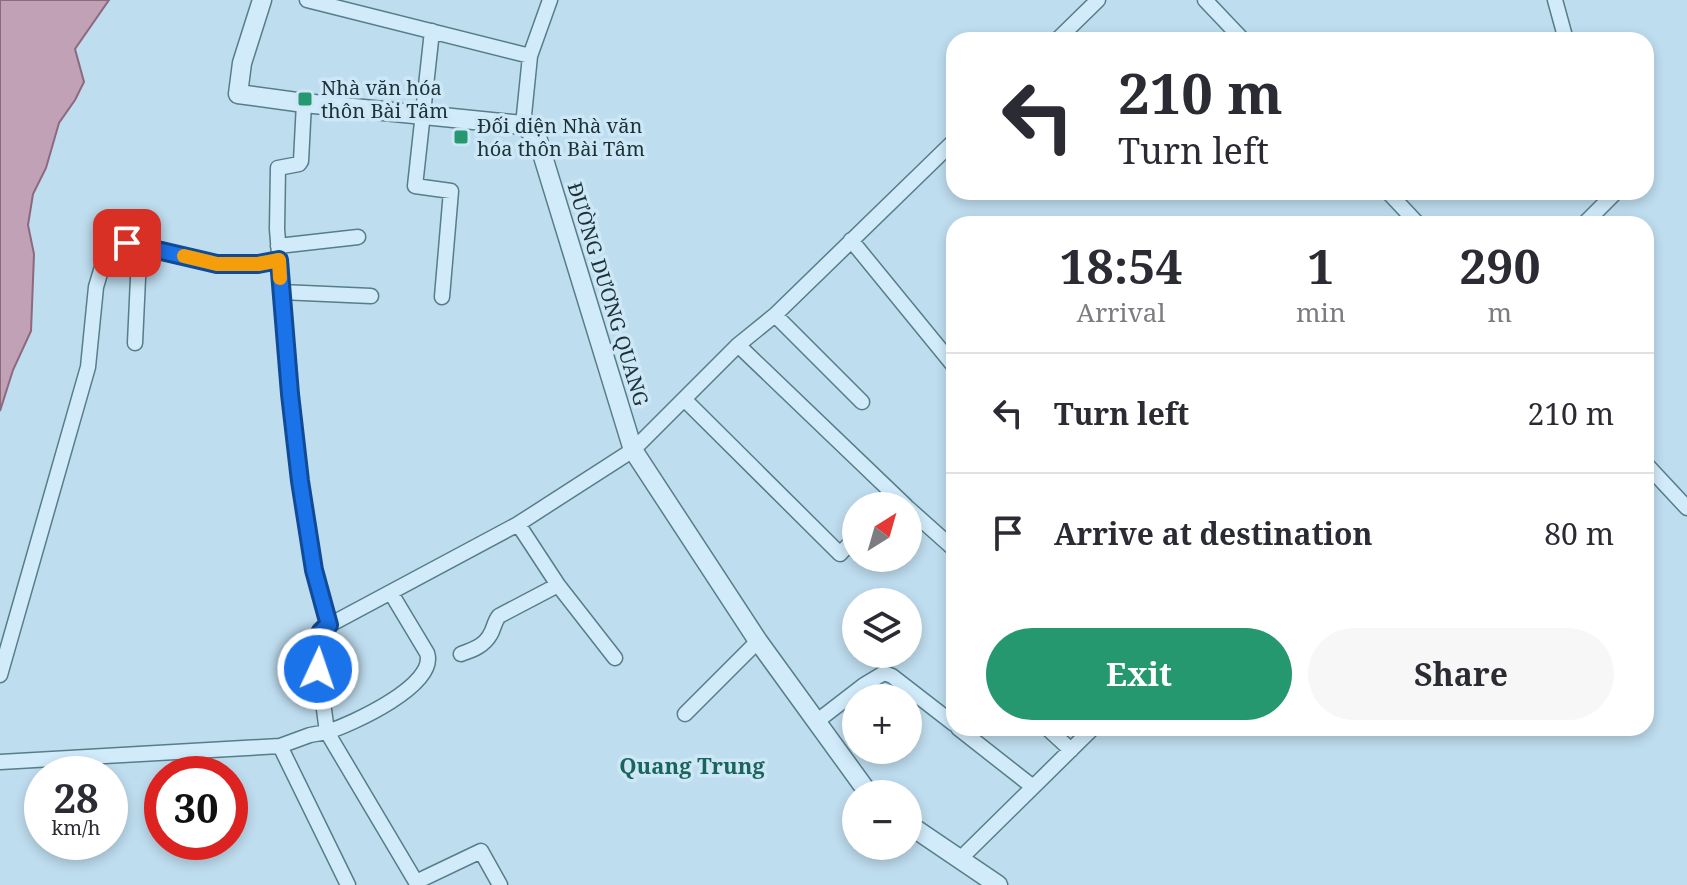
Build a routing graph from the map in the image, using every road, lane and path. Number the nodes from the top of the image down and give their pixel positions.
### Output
1 (262, 0) edge
2 (307, 0) edge
3 (550, 0) edge
4 (1098, 0) edge
5 (1205, 0) edge
6 (1555, 0) edge
7 (432, 31) junction
8 (1065, 32) edge
9 (1235, 32) edge
10 (1564, 32) edge
11 (530, 56) junction
12 (304, 103) junction
13 (423, 116) junction
14 (523, 125) junction
15 (946, 149) edge
16 (1396, 200) edge
17 (1608, 200) edge
18 (1410, 216) edge
19 (1592, 216) edge
20 (358, 237) dead end
21 (851, 240) junction
22 (144, 247) junction
23 (279, 253) junction
24 (281, 292) junction
25 (371, 296) dead end
26 (442, 297) dead end
27 (775, 315) junction
28 (135, 343) dead end
29 (738, 345) junction
30 (946, 356) edge
31 (684, 399) junction
32 (862, 402) dead end
33 (633, 450) junction
34 (1654, 473) edge
35 (887, 492) edge
36 (1687, 508) edge
37 (922, 523) edge
38 (518, 524) junction
39 (946, 542) edge
40 (842, 552) edge
41 (558, 585) junction
42 (391, 593) junction
43 (329, 625) junction
44 (758, 641) junction
45 (461, 654) dead end
46 (615, 658) dead end
47 (0, 675) edge
48 (685, 714) dead end
49 (946, 717) edge
50 (816, 722) junction
51 (327, 732) junction
52 (970, 736) edge
53 (1056, 736) edge
54 (1085, 736) edge
55 (280, 746) junction
56 (1071, 750) junction
57 (0, 762) edge
58 (859, 780) edge
59 (1033, 787) junction
60 (922, 833) edge
61 (960, 859) junction
62 (348, 885) edge
63 (500, 885) edge
64 (998, 885) edge

1 - 12 street
2 - 7 street
3 - 11 street
4 - 8 street
5 - 9 street
6 - 10 street
7 - 11 street
7 - 13 street
11 - 14 street
12 - 13 street
12 - 23 street
13 - 14 street
13 - 26 street
14 - 33 street, ĐƯỜNG DƯƠNG QUANG
15 - 21 street
16 - 18 street
17 - 19 street
20 - 23 street
21 - 27 street
21 - 30 street
22 - 23 street
22 - 28 street
22 - 47 street
23 - 24 street
24 - 25 street
24 - 43 street
27 - 29 street
27 - 32 street
29 - 31 street
29 - 35 street
31 - 33 street
31 - 40 street
33 - 38 street
33 - 44 street, ĐƯỜNG DƯƠNG QUANG
34 - 36 street
37 - 39 street
38 - 41 street
38 - 42 street
41 - 45 street
41 - 46 street
42 - 43 street
42 - 51 street
43 - 51 street
44 - 48 street
44 - 50 street, ĐƯỜNG DƯƠNG QUANG
49 - 50 street
50 - 58 street, ĐƯỜNG DƯƠNG QUANG
51 - 55 street
51 - 63 street
52 - 59 street
53 - 56 street
54 - 56 street
55 - 57 street
55 - 62 street
56 - 59 street
59 - 61 street
60 - 61 street
61 - 64 street

